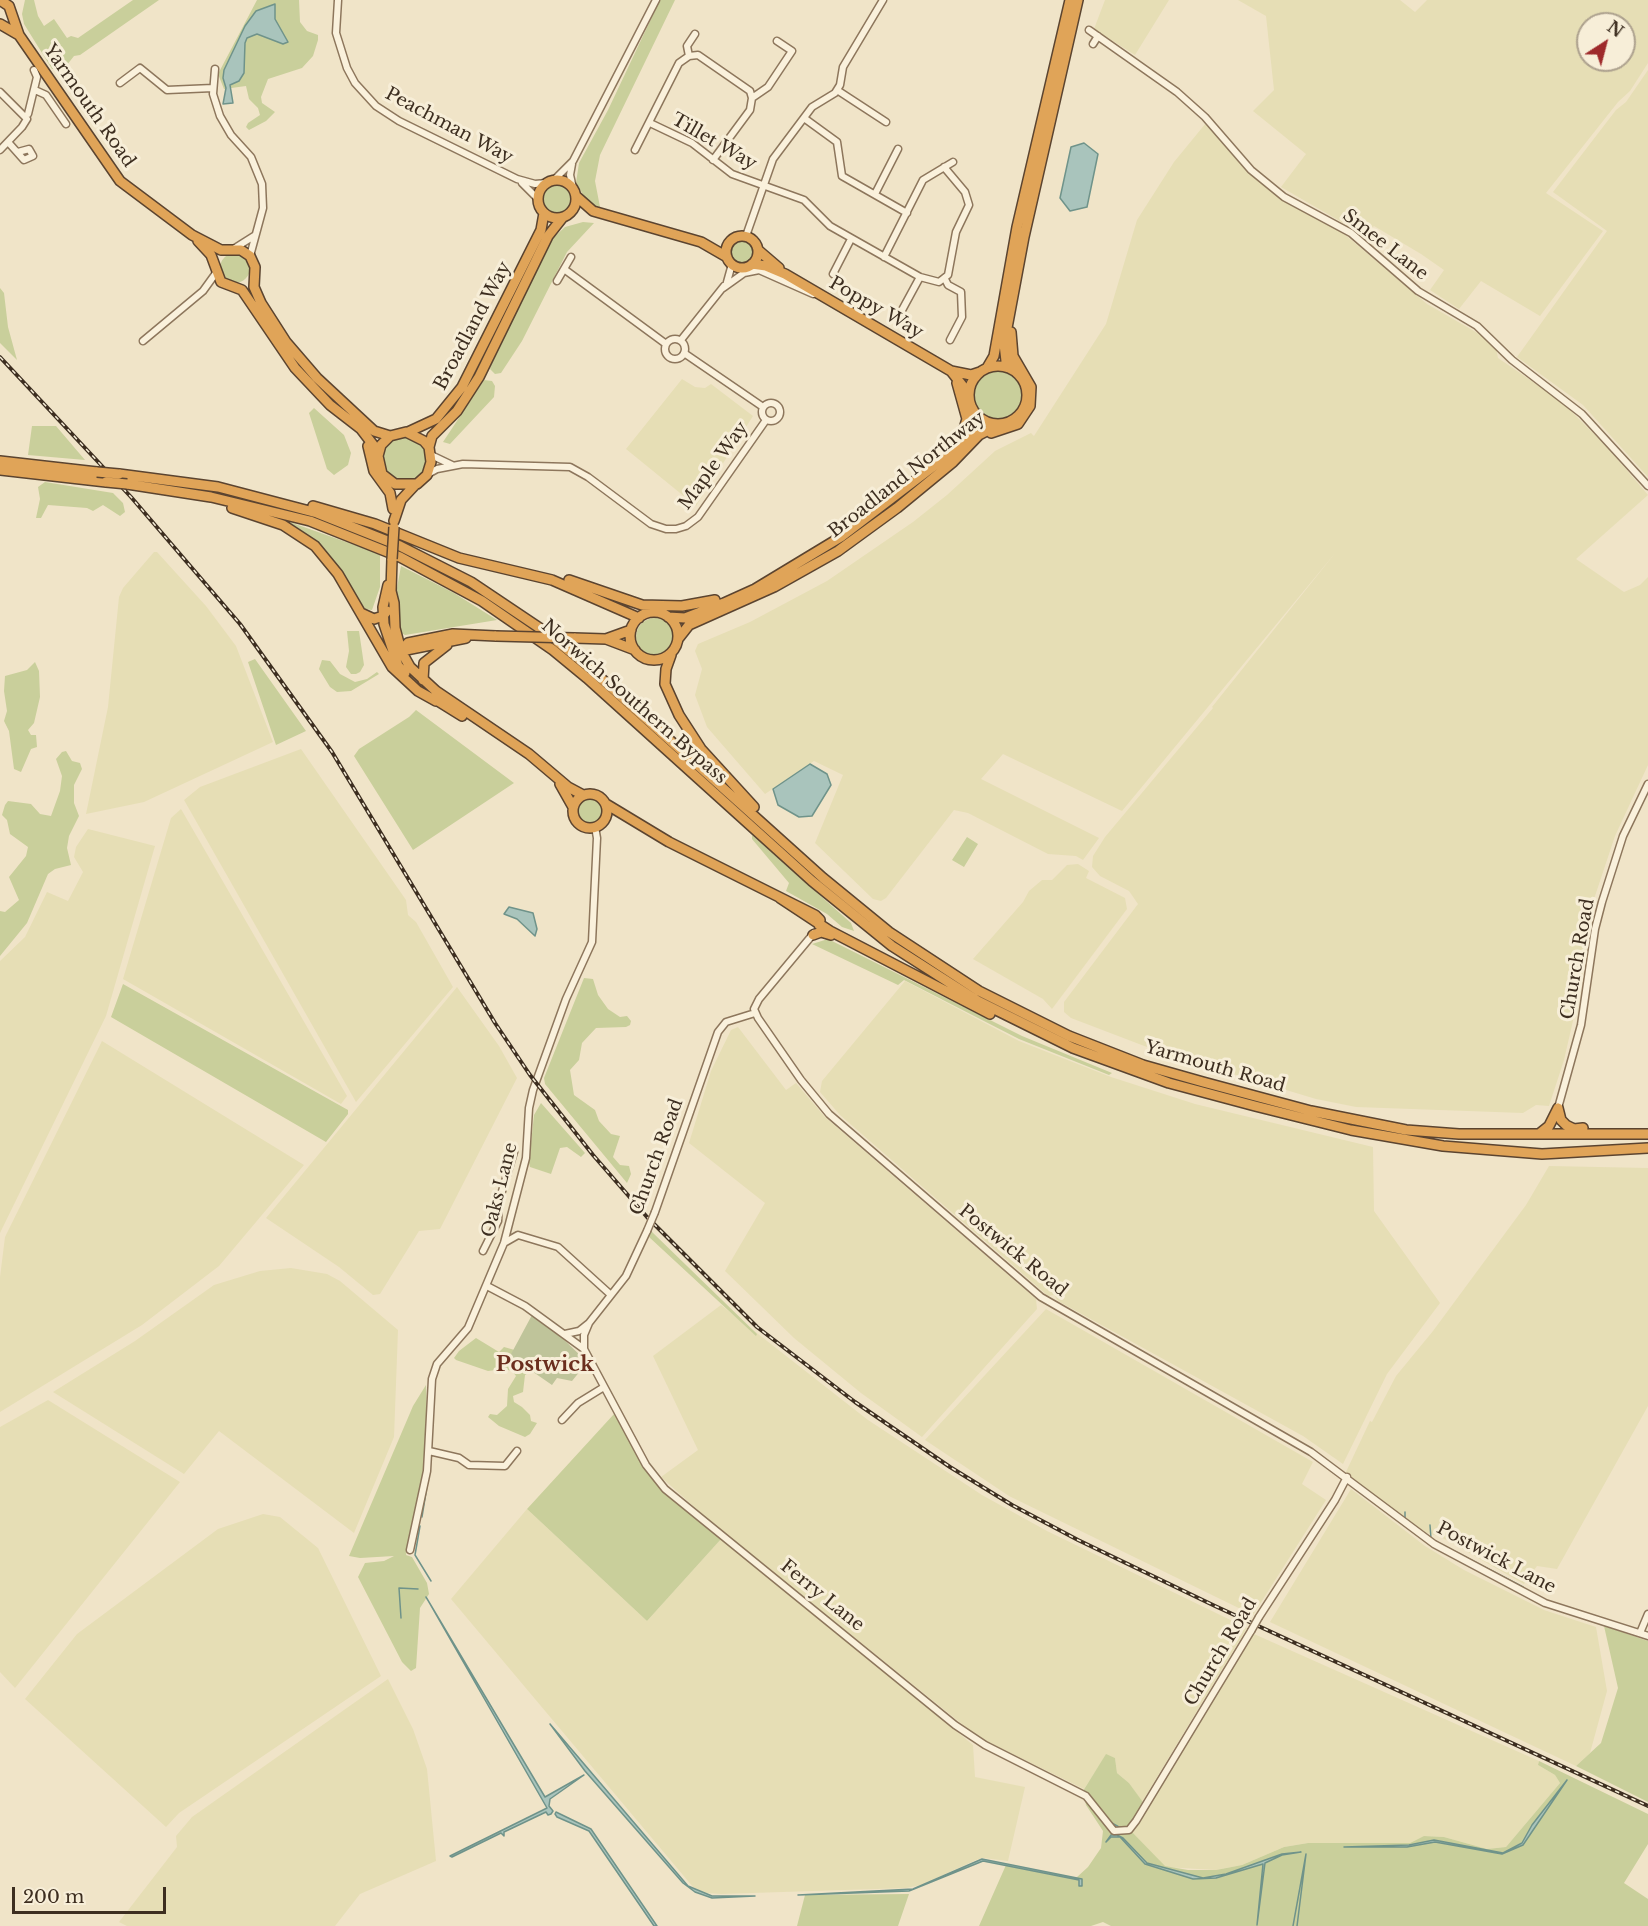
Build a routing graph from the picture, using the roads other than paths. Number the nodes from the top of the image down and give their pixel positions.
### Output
1 (1, 0) edge
2 (338, 0) edge
3 (656, 0) edge
4 (883, 0) edge
5 (1070, 0) edge
6 (1078, 0) edge
7 (16, 1) edge
8 (11, 12) junction
9 (1, 24) edge
10 (1089, 30) dead end
11 (695, 34) dead end
12 (19, 35) junction
13 (1098, 36) junction
14 (777, 41) dead end
15 (1093, 44) dead end
16 (689, 56) junction
17 (215, 69) dead end
18 (34, 70) dead end
19 (120, 83) dead end
20 (213, 88) junction
21 (35, 90) junction
22 (837, 90) junction
23 (0, 92) edge
24 (752, 98) junction
25 (28, 116) junction
26 (804, 118) junction
27 (886, 122) dead end
28 (650, 123) junction
29 (66, 124) dead end
30 (8, 142) junction
31 (898, 149) dead end
32 (0, 150) edge
33 (635, 150) dead end
34 (18, 152) dead end
35 (712, 160) junction
36 (573, 161) junction
37 (953, 162) dead end
38 (944, 167) junction
39 (517, 179) junction
40 (550, 181) junction
41 (763, 186) junction
42 (574, 192) junction
43 (875, 194) junction
44 (538, 199) junction
45 (593, 211) junction
46 (544, 213) junction
47 (907, 213) junction
48 (566, 215) junction
49 (192, 235) junction
50 (255, 236) junction
51 (746, 236) junction
52 (1024, 237) junction
53 (732, 239) junction
54 (851, 239) junction
55 (701, 242) junction
56 (229, 250) junction
57 (758, 250) junction
58 (250, 256) junction
59 (571, 256) dead end
60 (884, 257) junction
61 (729, 260) junction
62 (748, 266) junction
63 (215, 269) junction
64 (564, 269) junction
65 (785, 274) junction
66 (833, 274) dead end
67 (254, 277) junction
68 (920, 277) junction
69 (945, 279) junction
70 (557, 281) dead end
71 (725, 285) junction
72 (226, 286) junction
73 (238, 288) junction
74 (203, 291) junction
75 (838, 305) junction
76 (901, 312) dead end
77 (876, 327) junction
78 (681, 340) junction
79 (950, 340) dead end
80 (143, 341) dead end
81 (666, 344) junction
82 (684, 353) junction
83 (984, 370) junction
84 (1013, 370) junction
85 (951, 371) junction
86 (969, 394) junction
87 (330, 405) junction
88 (763, 407) junction
89 (975, 413) junction
90 (766, 420) junction
91 (1000, 424) junction
92 (406, 432) junction
93 (390, 436) junction
94 (430, 451) junction
95 (378, 456) junction
96 (0, 461) edge
97 (953, 462) junction
98 (452, 465) junction
99 (0, 470) edge
100 (63, 472) junction
101 (427, 475) junction
102 (391, 482) junction
103 (914, 482) junction
104 (415, 485) junction
105 (1648, 486) edge
106 (151, 488) junction
107 (257, 497) junction
108 (393, 509) junction
109 (394, 521) junction
110 (483, 563) junction
111 (784, 572) junction
112 (390, 579) junction
113 (391, 591) junction
114 (358, 610) junction
115 (383, 616) junction
116 (668, 617) junction
117 (639, 618) junction
118 (632, 630) junction
119 (480, 635) junction
120 (606, 639) junction
121 (678, 639) junction
122 (451, 641) junction
123 (394, 642) junction
124 (408, 643) junction
125 (379, 646) junction
126 (635, 650) junction
127 (400, 655) junction
128 (671, 655) junction
129 (423, 680) junction
130 (436, 701) junction
131 (486, 726) junction
132 (555, 777) junction
133 (1648, 784) edge
134 (583, 795) junction
135 (606, 804) junction
136 (573, 807) junction
137 (604, 820) junction
138 (595, 827) junction
139 (658, 836) junction
140 (823, 878) junction
141 (780, 898) junction
142 (808, 918) junction
143 (819, 925) junction
144 (811, 937) junction
145 (850, 942) junction
146 (755, 1013) junction
147 (1054, 1040) junction
148 (1558, 1108) junction
149 (1621, 1133) junction
150 (1539, 1134) junction
151 (1648, 1134) edge
152 (1648, 1148) edge
153 (514, 1152) dead end
154 (507, 1179) junction
155 (520, 1184) junction
156 (508, 1229) junction
157 (518, 1235) junction
158 (504, 1243) junction
159 (483, 1251) dead end
160 (487, 1286) junction
161 (612, 1295) junction
162 (590, 1323) junction
163 (565, 1334) junction
164 (584, 1349) junction
165 (604, 1387) junction
166 (562, 1420) dead end
167 (517, 1451) dead end
168 (429, 1452) junction
169 (1347, 1477) junction
170 (410, 1550) dead end
171 (1648, 1614) edge
172 (1640, 1633) junction
173 (1648, 1636) edge
174 (1114, 1831) joint

1 - 8 highway, Yarmouth Road
2 - 39 street, Peachman Way
3 - 36 street
4 - 22 street
5 - 83 highway
6 - 52 highway
7 - 8 street
8 - 9 highway, Yarmouth Road
8 - 12 highway, Yarmouth Road
9 - 12 highway, Yarmouth Road
10 - 13 street, Smee Lane
11 - 16 street
12 - 49 highway, Yarmouth Road
13 - 15 street
13 - 105 street, Smee Lane
14 - 24 street
16 - 24 street
16 - 28 street
17 - 20 street
18 - 21 street
19 - 20 street
20 - 50 street
21 - 25 street
21 - 29 street
22 - 26 street
22 - 27 street
23 - 25 street
24 - 35 street
25 - 30 street
26 - 41 street
26 - 43 street
28 - 33 street
28 - 35 street, Tillet Way
30 - 32 street
30 - 34 street
31 - 43 street
35 - 41 street, Tillet Way
36 - 40 street
36 - 42 street
37 - 38 street
38 - 47 street
38 - 69 street
39 - 40 street, Peachman Way
39 - 44 street, Peachman Way
40 - 42 highway
40 - 44 highway
41 - 51 street
41 - 54 street, Tillet Way
42 - 45 highway
42 - 48 highway
43 - 47 street
44 - 46 highway
45 - 48 highway
45 - 55 highway
46 - 48 highway
46 - 92 highway, Broadland Way
47 - 60 street
48 - 94 highway, Broadland Way
49 - 56 highway, Yarmouth Road
49 - 63 highway, Yarmouth Road
50 - 56 street
50 - 58 street
51 - 53 highway
51 - 57 highway
52 - 84 highway
52 - 97 highway
53 - 55 highway
53 - 61 highway
54 - 60 street, Tillet Way
54 - 66 street
55 - 61 highway
56 - 58 highway, Yarmouth Road
56 - 63 highway
57 - 62 highway
57 - 65 highway, Poppy Way
58 - 67 highway
59 - 64 street
60 - 68 street, Tillet Way
61 - 62 highway
61 - 71 street
62 - 65 highway, Poppy Way
62 - 71 street
63 - 72 highway, Yarmouth Road
63 - 74 street
64 - 70 street
64 - 81 street
65 - 75 highway, Poppy Way
67 - 73 highway
67 - 93 highway
68 - 69 street
68 - 76 street
69 - 79 street
71 - 75 street
71 - 78 street
72 - 73 highway
72 - 74 street
73 - 87 highway
74 - 80 street
75 - 77 highway, Poppy Way
77 - 85 highway, Poppy Way
77 - 103 highway
78 - 81 street
78 - 82 street
81 - 82 street
82 - 88 street, Maple Way
83 - 84 highway
83 - 85 highway, Poppy Way
83 - 86 highway
84 - 91 highway
85 - 86 highway, Poppy Way
86 - 89 highway
87 - 95 highway
87 - 108 highway
88 - 90 street
88 - 90 street
89 - 91 highway
89 - 103 highway, Broadland Northway
90 - 98 street, Maple Way
91 - 97 highway, Broadland Northway
92 - 93 highway
92 - 94 highway
93 - 95 highway
94 - 98 street, Maple Way
94 - 101 highway
95 - 102 highway
96 - 100 highway, Norwich Southern Bypass
97 - 121 highway, Broadland Northway
98 - 101 street, Maple Way
99 - 100 highway, Norwich Southern Bypass
100 - 106 highway, Norwich Southern Bypass, bridge
100 - 107 highway, Norwich Southern Bypass, bridge
101 - 104 highway
102 - 104 highway
102 - 108 highway
103 - 111 highway, Broadland Northway
104 - 109 highway
106 - 114 highway
106 - 147 highway, Norwich Southern Bypass
107 - 110 highway
107 - 140 highway, Norwich Southern Bypass
108 - 109 highway
109 - 112 highway, bridge
110 - 111 highway
110 - 117 highway
111 - 116 highway, Broadland Northway
112 - 113 highway
112 - 115 highway
113 - 115 highway
113 - 123 highway
114 - 115 highway
114 - 125 highway
115 - 123 highway
116 - 117 highway
116 - 121 highway
117 - 118 highway
118 - 120 highway
118 - 126 highway
119 - 120 highway, bridge
119 - 122 highway
119 - 124 highway
120 - 126 highway
121 - 128 highway
122 - 127 highway
122 - 129 highway
123 - 124 highway
123 - 127 highway
124 - 127 highway
125 - 127 highway
125 - 130 highway
126 - 128 highway
127 - 129 highway
127 - 130 highway
128 - 140 highway
129 - 131 highway
130 - 131 highway
131 - 132 highway
132 - 134 highway
132 - 136 highway
133 - 148 street, Church Road
134 - 135 highway
134 - 136 highway
135 - 137 highway
135 - 139 highway
136 - 138 highway
137 - 138 highway
137 - 139 highway
138 - 155 street, Oaks Lane
139 - 141 highway
140 - 150 highway, Yarmouth Road
141 - 142 highway
141 - 143 highway
142 - 143 highway
142 - 144 street
143 - 144 street
143 - 145 highway
144 - 145 highway
144 - 146 street
145 - 147 highway
146 - 161 street, Church Road, bridge
146 - 169 street, Postwick Road
147 - 152 highway, Yarmouth Road
148 - 149 highway
148 - 150 highway
149 - 150 highway, Yarmouth Road
149 - 151 highway, Yarmouth Road
153 - 154 street
154 - 155 street
154 - 159 street
155 - 156 street, Oaks Lane
156 - 157 street
156 - 158 street, Oaks Lane
157 - 158 street
157 - 161 street
158 - 160 street, Oaks Lane
160 - 163 street
160 - 168 street, Oaks Lane
161 - 162 street, Church Road
162 - 163 street
162 - 164 street
163 - 164 street
164 - 165 street, Ferry Lane
165 - 166 street
165 - 174 street, Ferry Lane
167 - 168 street
168 - 170 street, Oaks Lane
169 - 172 street, Postwick Lane
169 - 174 street, Church Road, bridge
171 - 172 street
172 - 173 street, Postwick Lane

